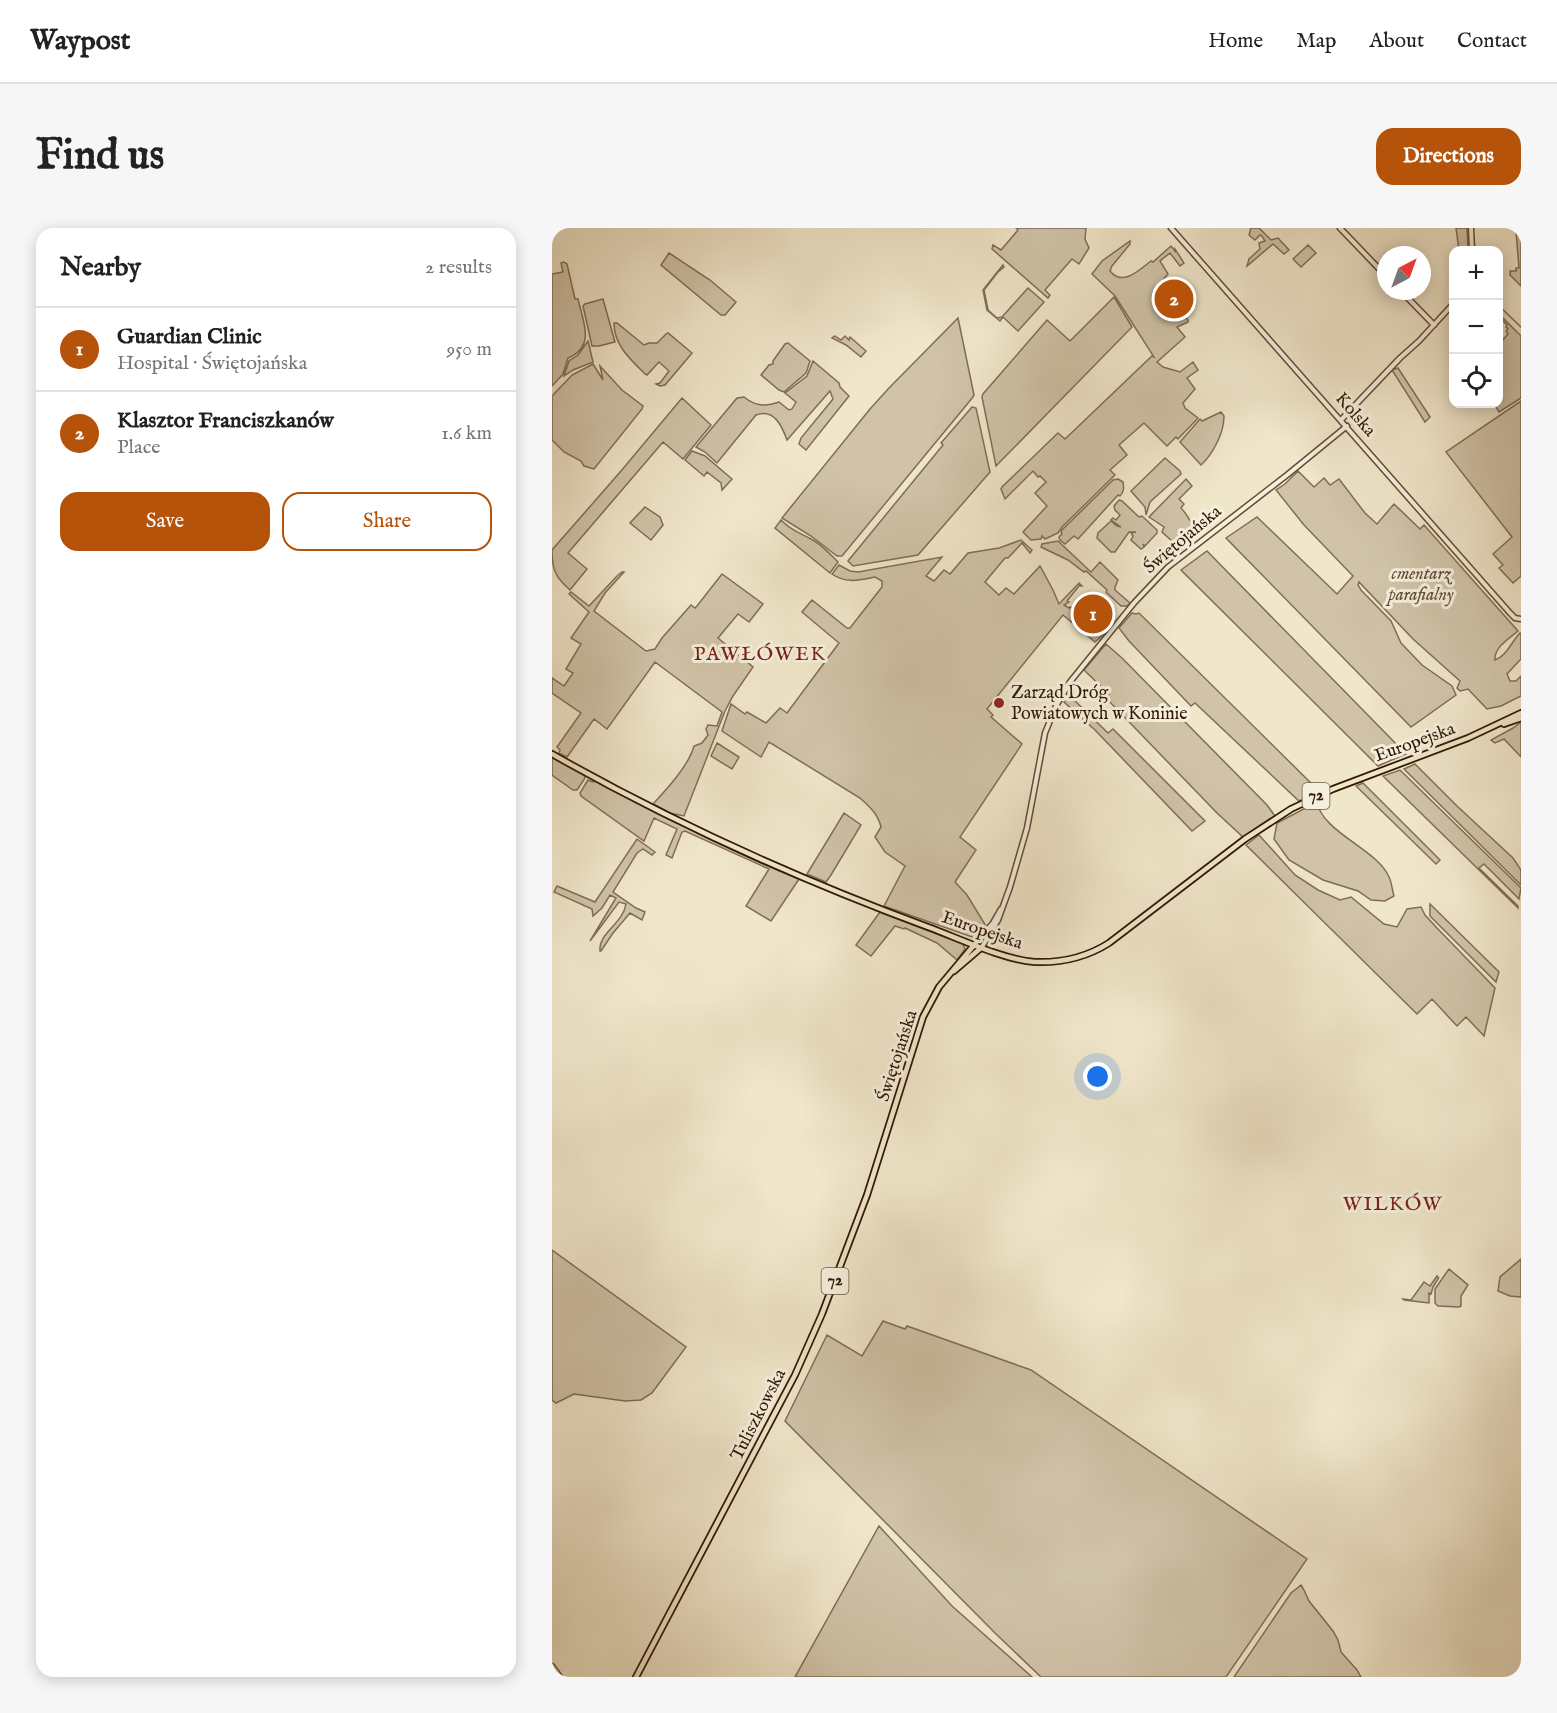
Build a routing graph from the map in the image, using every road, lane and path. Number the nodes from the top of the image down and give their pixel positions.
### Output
1 (1171, 228) edge
2 (1340, 228) edge
3 (1471, 228) edge
4 (1472, 246) edge
5 (1377, 267) edge
6 (1410, 300) edge
7 (1449, 308) edge
8 (1434, 325) junction
9 (1341, 420) junction
10 (1347, 426) junction
11 (1520, 619) edge
12 (1520, 714) edge
13 (552, 754) edge
14 (1004, 904) junction
15 (975, 944) junction
16 (982, 947) junction
17 (952, 972) junction
18 (881, 1154) joint
19 (552, 1666) edge
20 (560, 1677) edge
21 (636, 1677) edge

1 - 9 street, Kolska
2 - 5 street
3 - 4 street
6 - 8 street
7 - 8 street
8 - 9 street
9 - 10 street, Kolska
10 - 11 street, Kolska
10 - 14 street, Świętojańska
12 - 16 main road, Europejska / 72
13 - 15 main road, Europejska
14 - 15 street, Świętojańska
14 - 16 street, Świętojańska
15 - 16 main road, Europejska / 72
15 - 17 main road, Świętojańska / 72
16 - 17 main road, Świętojańska / 72
17 - 18 main road, Świętojańska / 72
18 - 21 main road, Tuliszkowska / 72
19 - 20 street

